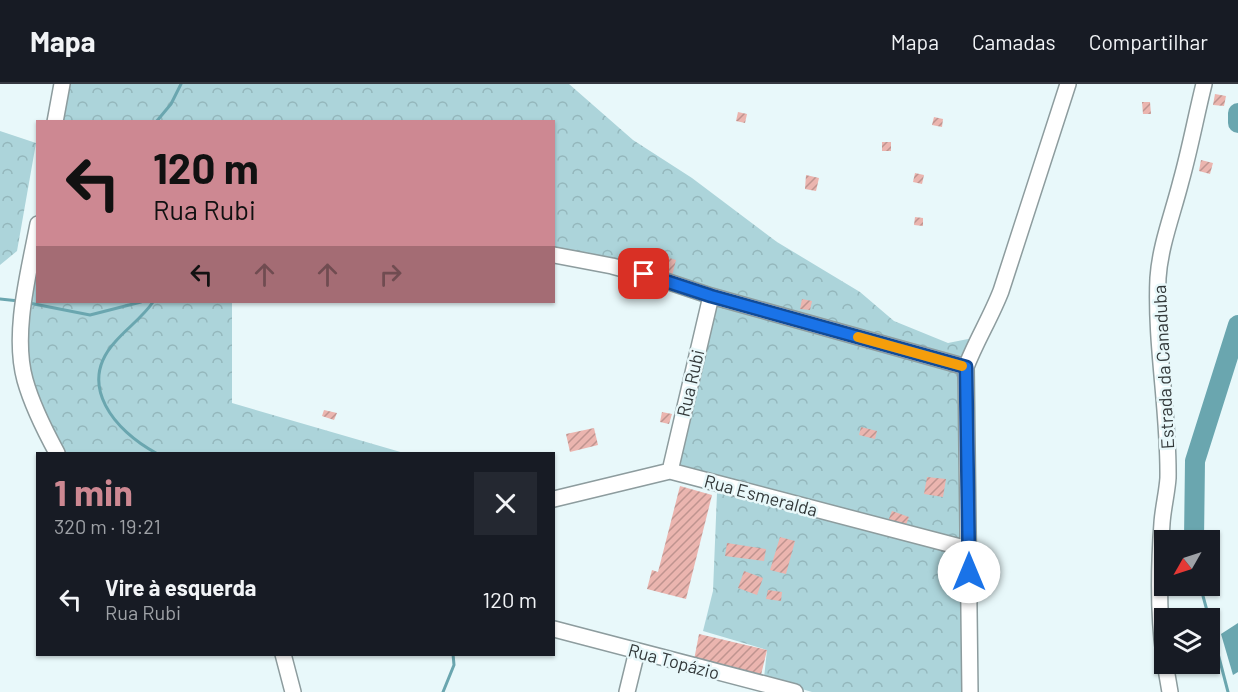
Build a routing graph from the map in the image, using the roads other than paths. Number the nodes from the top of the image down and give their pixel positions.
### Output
1 (62, 84) edge
2 (1068, 84) edge
3 (1204, 84) edge
4 (55, 120) edge
5 (36, 235) edge
6 (555, 255) edge
7 (711, 296) junction
8 (966, 367) junction
9 (56, 452) edge
10 (670, 471) junction
11 (555, 499) edge
12 (968, 549) junction
13 (1161, 608) edge
14 (555, 629) edge
15 (637, 651) junction
16 (284, 656) edge
17 (1167, 674) edge
18 (293, 692) edge
19 (627, 692) edge
20 (795, 692) edge
21 (970, 692) edge
22 (1170, 692) edge

1 - 4 street
2 - 8 street
3 - 13 street, Estrada da Canaduba
5 - 9 street
6 - 7 street
7 - 8 street
7 - 10 street, Rua Rubi
8 - 12 street
10 - 11 street, Rua Esmeralda
10 - 12 street, Rua Esmeralda
12 - 21 street
14 - 15 street, Rua Topázio
15 - 19 street
15 - 20 street, Rua Topázio
16 - 18 street
17 - 22 street

